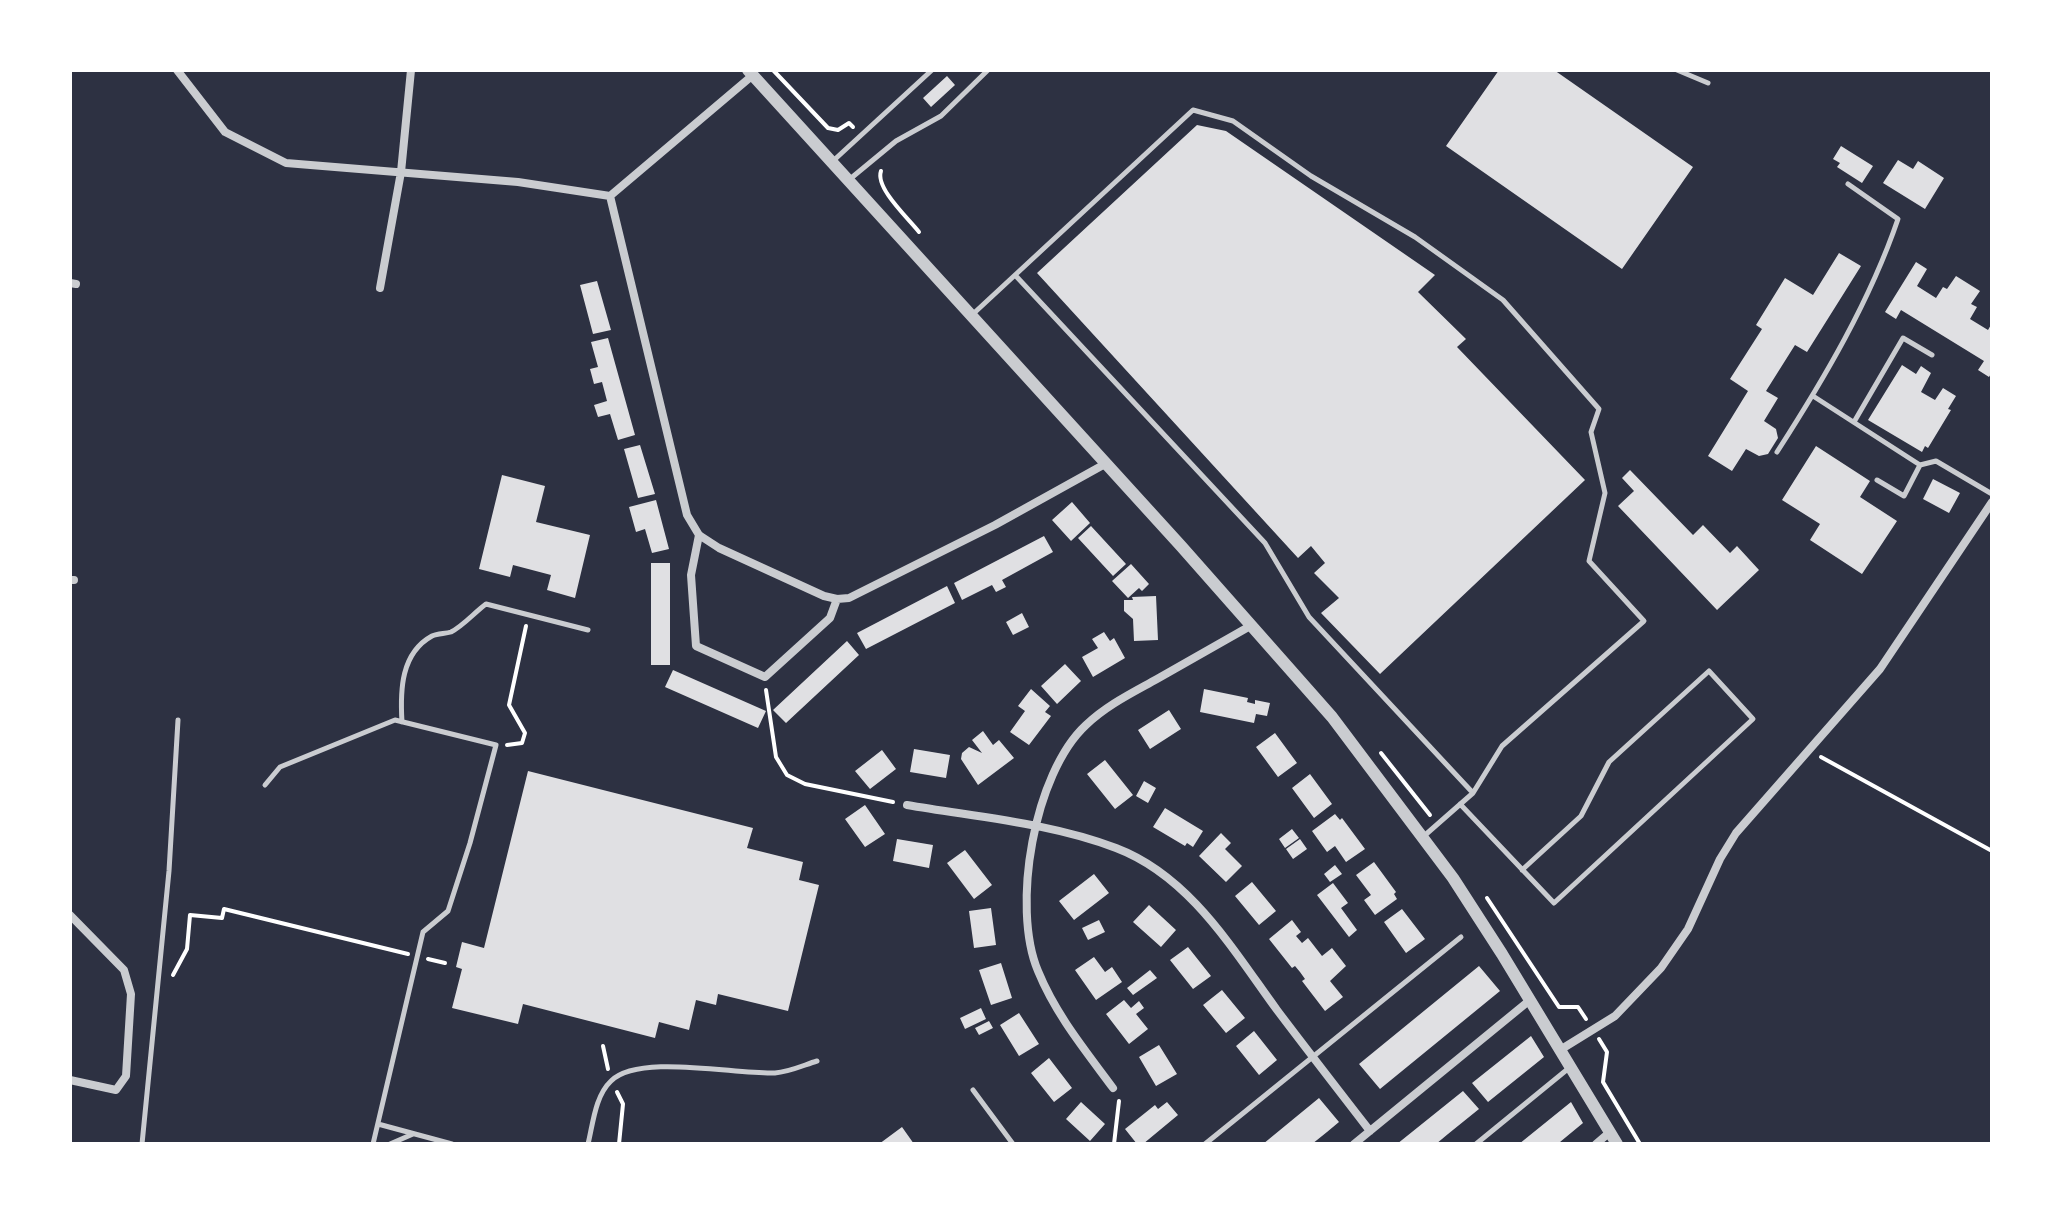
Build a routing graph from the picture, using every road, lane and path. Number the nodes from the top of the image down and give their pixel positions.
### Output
1 (177, 70) edge
2 (411, 70) edge
3 (773, 70) edge
4 (932, 70) edge
5 (988, 70) edge
6 (1677, 70) edge
7 (751, 73) edge
8 (1708, 83) dead end
9 (849, 123) dead end
10 (832, 161) junction
11 (888, 164) dead end
12 (401, 172) junction
13 (849, 180) junction
14 (1848, 184) dead end
15 (882, 187) dead end
16 (610, 196) junction
17 (1015, 275) junction
18 (380, 288) dead end
19 (971, 316) junction
20 (1932, 355) dead end
21 (1813, 396) junction
22 (1854, 422) junction
23 (1777, 452) dead end
24 (1105, 464) junction
25 (1920, 465) junction
26 (1877, 480) dead end
27 (1992, 494) edge
28 (1992, 502) edge
29 (699, 535) junction
30 (837, 599) junction
31 (528, 615) junction
32 (1252, 625) junction
33 (588, 630) dead end
34 (765, 677) junction
35 (178, 720) dead end
36 (402, 722) junction
37 (496, 745) junction
38 (1809, 750) junction
39 (265, 785) dead end
40 (1473, 793) junction
41 (1460, 804) junction
42 (907, 805) joint
43 (1034, 828) junction
44 (1423, 837) junction
45 (1992, 851) edge
46 (1522, 870) junction
47 (70, 915) edge
48 (1505, 923) dead end
49 (1461, 937) dead end
50 (417, 956) junction
51 (1528, 957) dead end
52 (445, 963) dead end
53 (158, 978) junction
54 (1530, 1000) junction
55 (1560, 1050) junction
56 (1313, 1057) junction
57 (817, 1061) dead end
58 (1570, 1068) junction
59 (70, 1080) edge
60 (1113, 1088) joint
61 (973, 1090) dead end
62 (378, 1124) junction
63 (1370, 1131) junction
64 (414, 1134) junction
65 (1614, 1138) edge
66 (142, 1144) edge
67 (373, 1144) edge
68 (390, 1144) edge
69 (452, 1144) edge
70 (588, 1144) edge
71 (1013, 1144) edge
72 (1114, 1144) edge
73 (1205, 1144) edge
74 (1354, 1144) edge
75 (1476, 1144) edge
76 (1596, 1144) edge

1 - 12 street
2 - 12 street
3 - 9 path
4 - 10 lane
5 - 13 lane
6 - 8 lane
7 - 10 street
7 - 16 street
10 - 13 street
11 - 15 path
12 - 16 street
12 - 18 street
13 - 19 street
14 - 21 lane
16 - 29 street
17 - 19 lane
17 - 40 lane
17 - 40 lane
19 - 24 street
20 - 22 lane
21 - 22 lane
21 - 23 lane
22 - 25 lane
24 - 30 street
24 - 32 street
25 - 26 lane
25 - 27 lane
28 - 38 street
29 - 30 street
29 - 34 street
30 - 34 street
31 - 33 lane
31 - 36 lane
31 - 37 path
32 - 43 street
32 - 44 street
34 - 42 path
35 - 53 lane
36 - 37 lane
36 - 39 lane
37 - 50 lane
38 - 45 path
38 - 55 street
40 - 41 lane
41 - 44 lane
41 - 46 lane
42 - 43 street
43 - 56 street
43 - 60 street
44 - 54 street
46 - 46 lane
47 - 59 street
48 - 51 path
49 - 56 lane
50 - 52 path
50 - 53 path
50 - 62 lane
53 - 66 lane
54 - 55 street
54 - 63 street
55 - 58 street
56 - 63 street
56 - 73 lane
57 - 70 lane
58 - 65 street
58 - 75 lane
60 - 72 path
61 - 71 lane
62 - 64 lane
62 - 67 lane
63 - 74 street
64 - 68 lane
64 - 69 lane
65 - 76 street

